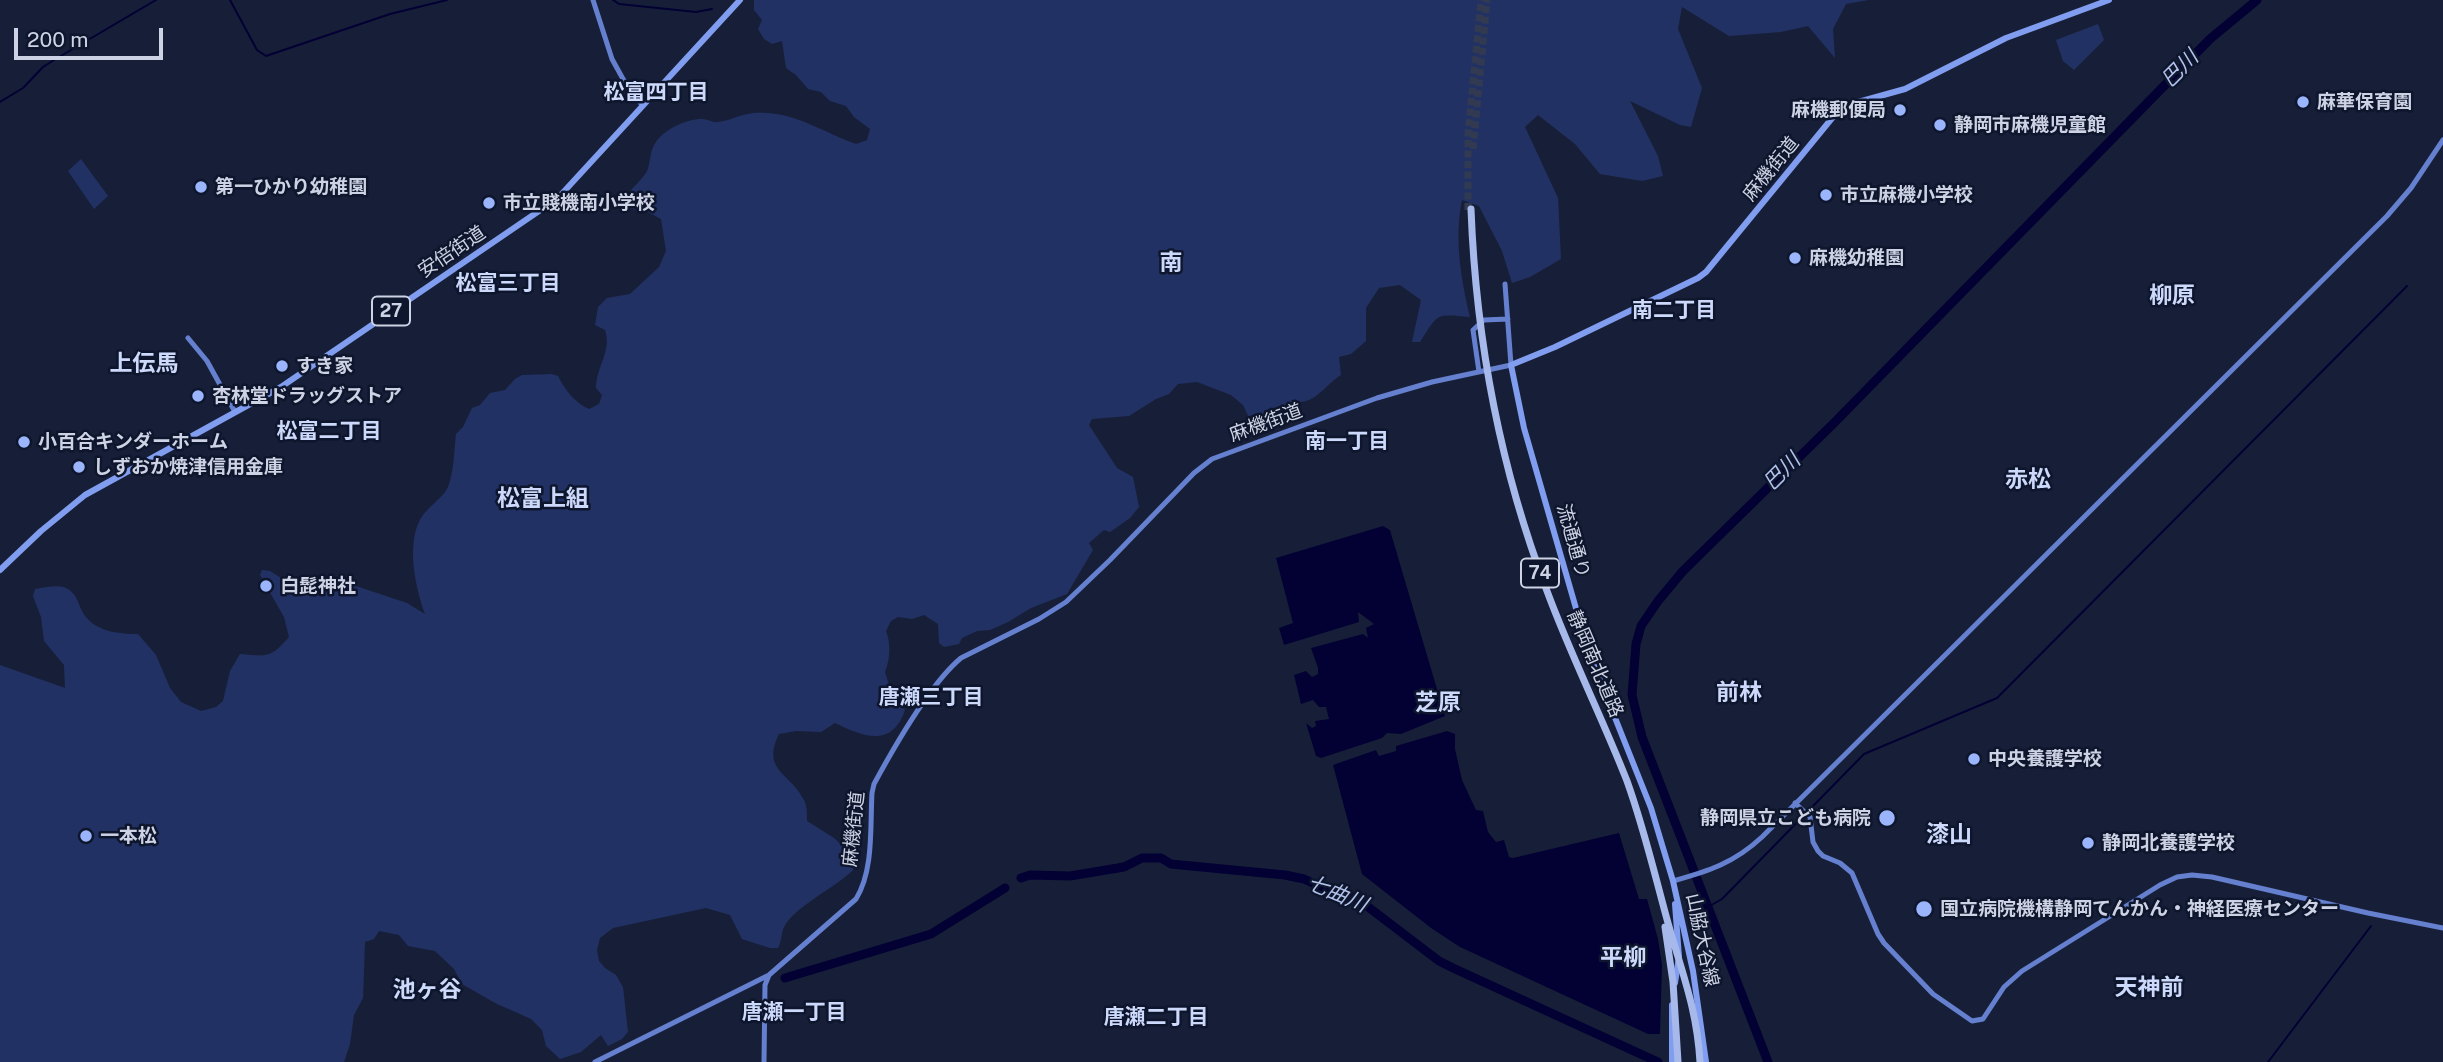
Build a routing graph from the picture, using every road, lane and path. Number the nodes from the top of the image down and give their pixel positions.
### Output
1 (593, 0) edge
2 (740, 0) edge
3 (2109, 0) edge
4 (642, 105) junction
5 (2443, 140) edge
6 (1470, 210) tunnel mouth
7 (1505, 284) dead end
8 (1508, 319) junction
9 (188, 338) dead end
10 (1511, 365) junction
11 (1479, 372) junction
12 (235, 412) junction
13 (0, 570) edge
14 (1795, 803) junction
15 (1673, 881) junction
16 (1666, 922) junction
17 (2443, 928) edge
18 (769, 975) junction
19 (1674, 1061) edge
20 (595, 1062) edge
21 (764, 1062) edge
22 (1700, 1062) edge
23 (1706, 1062) edge

1 - 4 street
2 - 4 main road, 安倍街道 / 27
3 - 10 main road, 麻機街道
4 - 12 main road, 安倍街道 / 27
5 - 14 street
6 - 16 highway, 静岡南北道路 / 74, bridge
7 - 8 street
8 - 10 street
8 - 11 street
9 - 12 street
10 - 11 street, 麻機街道
10 - 15 main road, 流通通り / 74
11 - 18 street, 麻機街道
12 - 13 main road, 安倍街道 / 27
14 - 15 street
14 - 17 street
15 - 19 main road, 山脇大谷線 / 74
15 - 23 main road, 山脇大谷線 / 74
16 - 19 highway, 74, bridge
16 - 22 highway, 74, bridge
18 - 20 street, 麻機街道
18 - 21 street

